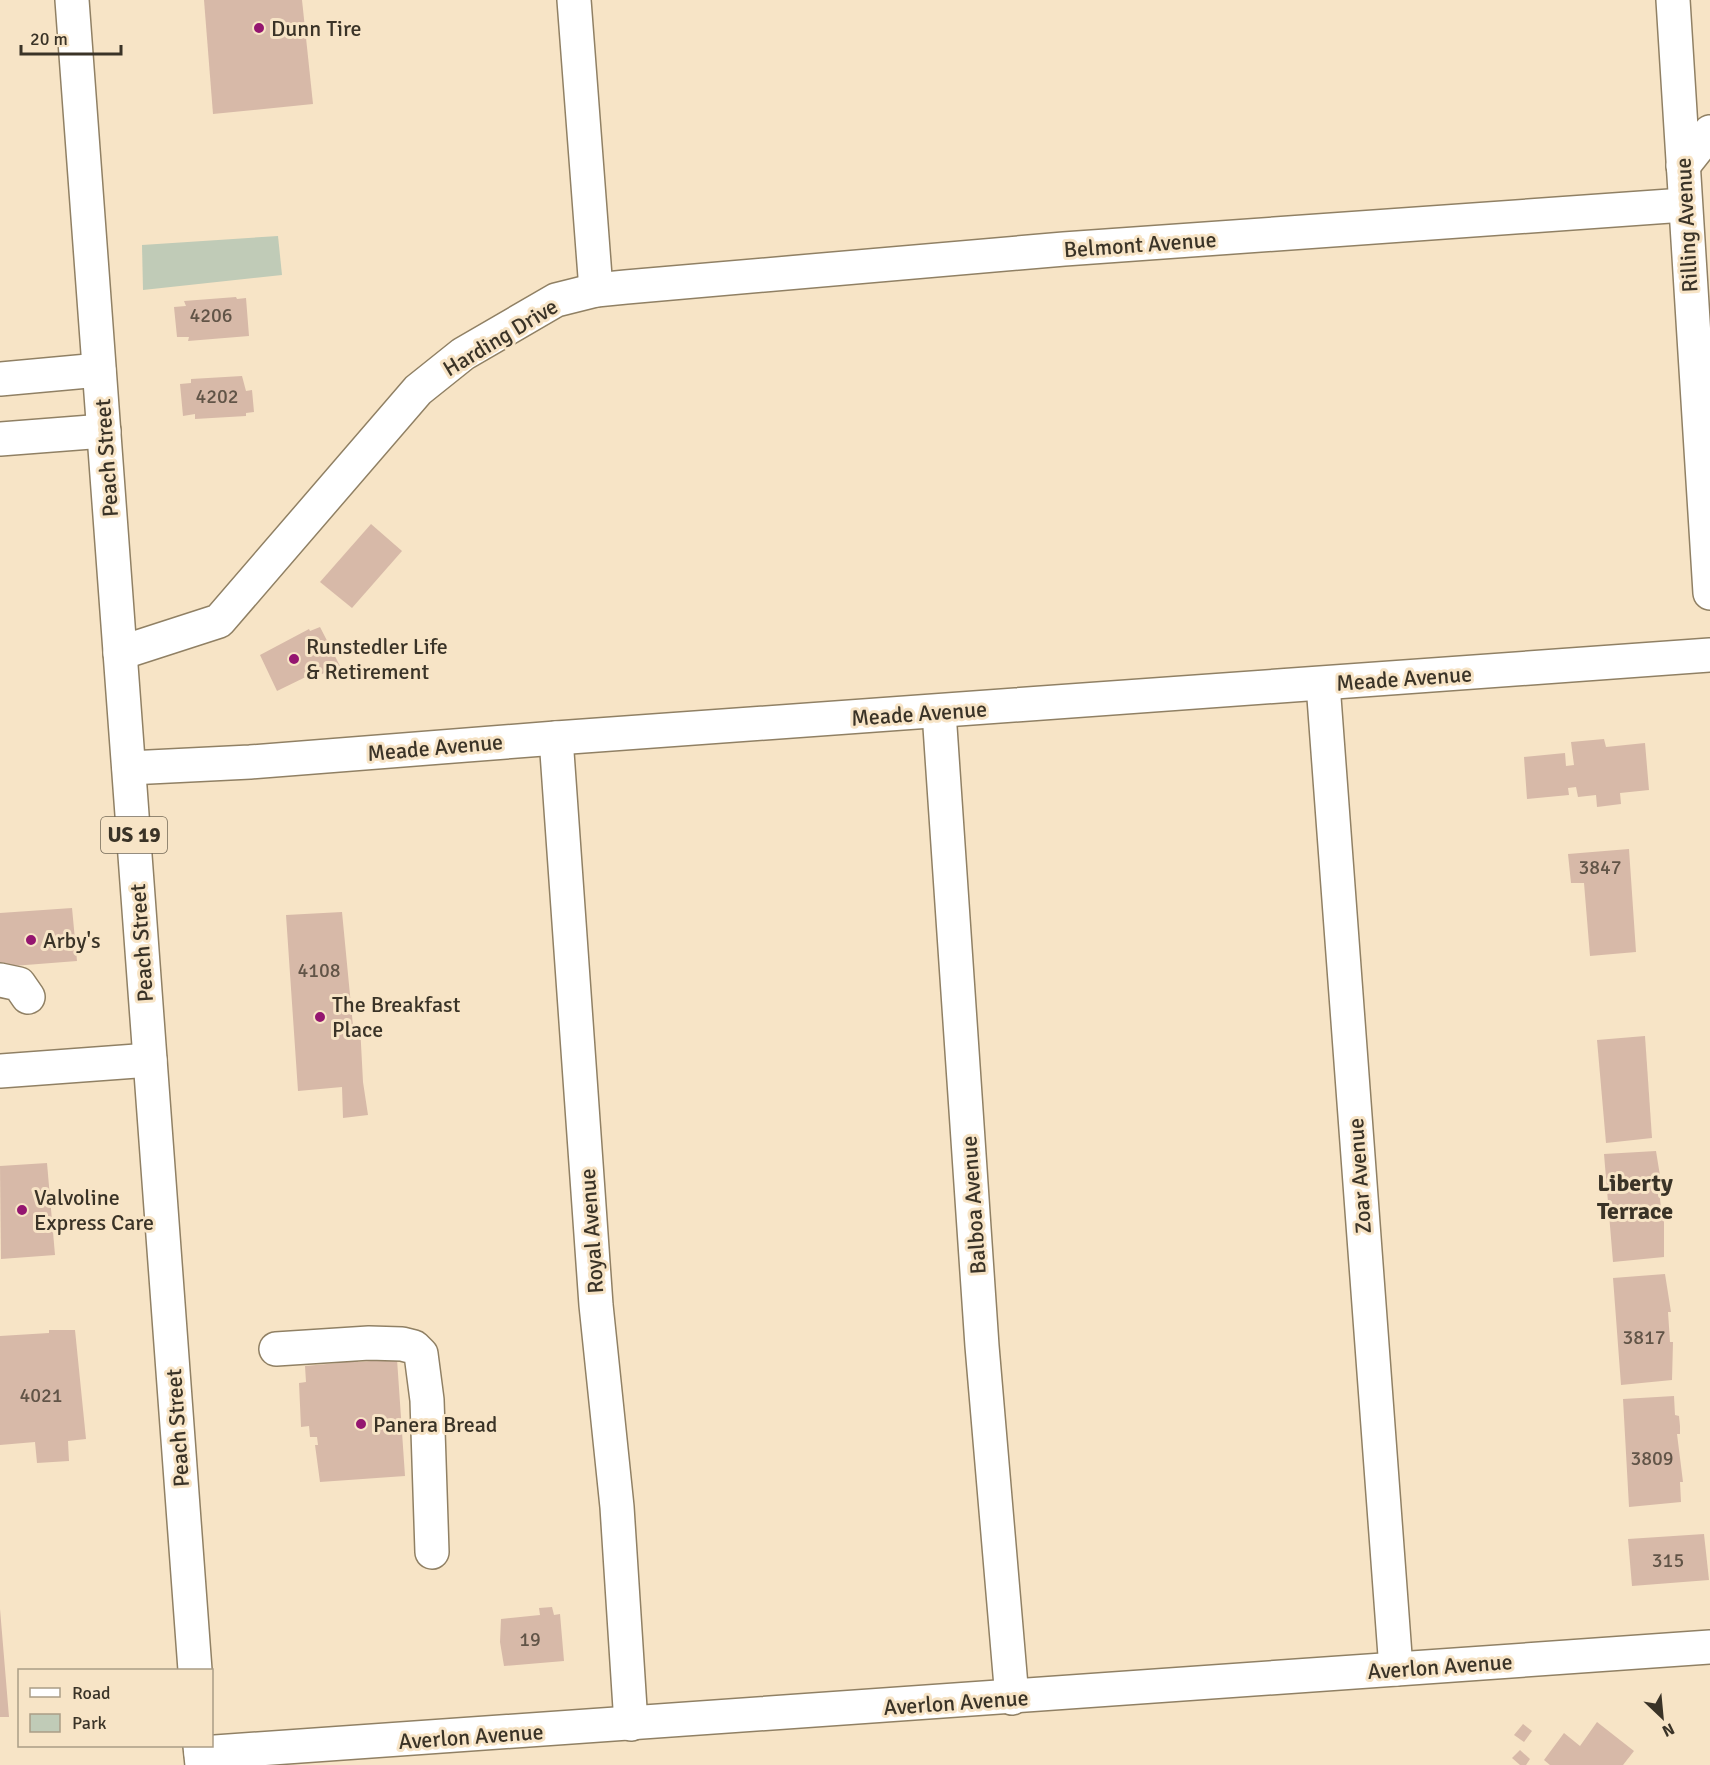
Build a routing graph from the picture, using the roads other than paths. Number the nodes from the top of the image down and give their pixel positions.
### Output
1 (72, 0) edge
2 (574, 0) edge
3 (1673, 0) edge
4 (1710, 132) edge
5 (1683, 166) junction
6 (1684, 205) junction
7 (596, 290) junction
8 (99, 370) junction
9 (0, 379) edge
10 (104, 431) junction
11 (0, 439) edge
12 (1710, 593) edge
13 (120, 653) junction
14 (1710, 655) edge
15 (1323, 684) junction
16 (939, 712) junction
17 (556, 738) junction
18 (129, 768) junction
19 (0, 980) edge
20 (28, 997) dead end
21 (150, 1060) junction
22 (0, 1071) edge
23 (276, 1349) dead end
24 (432, 1552) dead end
25 (1710, 1647) edge
26 (195, 1669) edge
27 (1396, 1669) junction
28 (1012, 1698) junction
29 (631, 1724) junction
30 (201, 1755) edge

1 - 8 street, Peach Street / US 19
2 - 7 street
3 - 5 street, Rilling Avenue
4 - 5 street
5 - 6 street, Rilling Avenue
6 - 7 street, Belmont Avenue
6 - 12 street, Rilling Avenue
7 - 13 street, Harding Drive
8 - 9 street
8 - 10 street, Peach Street / US 19
10 - 11 street
10 - 13 street, Peach Street / US 19
13 - 18 street, Peach Street / US 19
14 - 15 street, Meade Avenue
15 - 16 street, Meade Avenue
15 - 27 street, Zoar Avenue
16 - 17 street, Meade Avenue
16 - 28 street, Balboa Avenue
17 - 18 street, Meade Avenue
17 - 29 street, Royal Avenue
18 - 21 street, Peach Street / US 19
19 - 20 street
21 - 22 street
21 - 26 street, Peach Street / US 19
23 - 24 street
25 - 27 street, Averlon Avenue
27 - 28 street, Averlon Avenue
28 - 29 street, Averlon Avenue
29 - 30 street, Averlon Avenue

